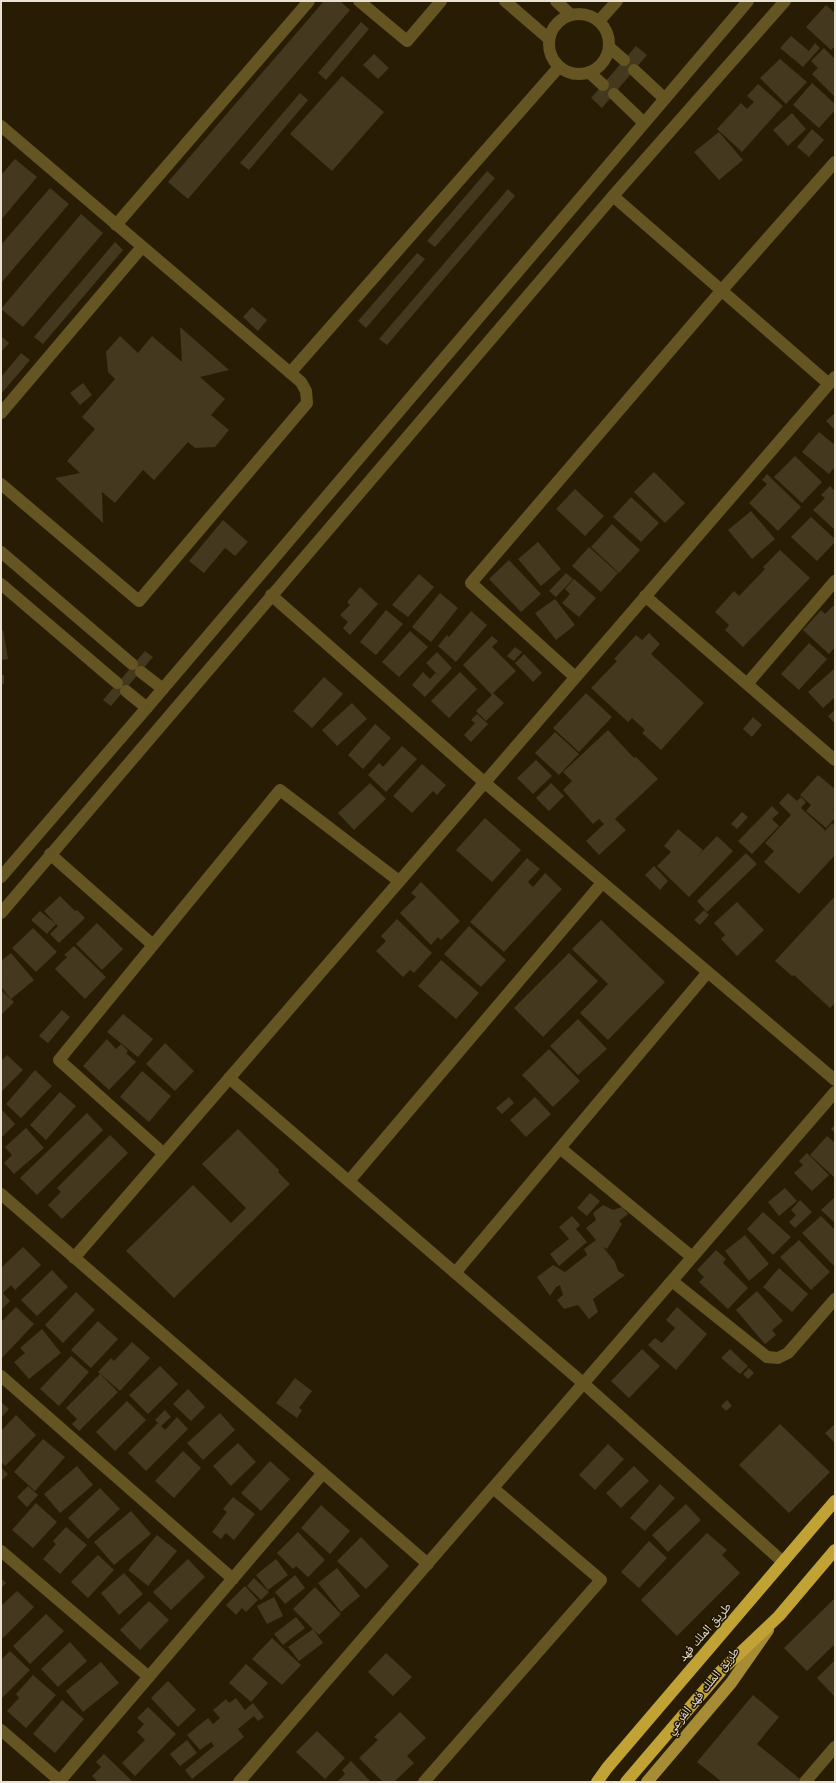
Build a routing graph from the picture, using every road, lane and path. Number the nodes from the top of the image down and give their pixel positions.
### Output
1 (308, 1) edge
2 (359, 1) edge
3 (441, 1) edge
4 (505, 1) edge
5 (556, 1) edge
6 (617, 1) edge
7 (748, 1) edge
8 (785, 1) edge
9 (571, 15) junction
10 (599, 21) junction
11 (549, 39) junction
12 (609, 47) junction
13 (624, 60) dead end
14 (559, 67) junction
15 (634, 70) dead end
16 (589, 72) junction
17 (603, 84) dead end
18 (614, 94) dead end
19 (665, 99) junction
20 (644, 123) junction
21 (1, 126) edge
22 (835, 162) edge
23 (613, 196) junction
24 (116, 225) junction
25 (142, 247) junction
26 (722, 290) junction
27 (290, 374) junction
28 (832, 381) edge
29 (1, 414) edge
30 (1, 484) edge
31 (1, 552) edge
32 (835, 581) edge
33 (1, 584) edge
34 (271, 595) junction
35 (645, 596) junction
36 (132, 664) dead end
37 (142, 672) dead end
38 (575, 677) junction
39 (747, 684) junction
40 (163, 689) junction
41 (147, 708) junction
42 (835, 760) edge
43 (484, 782) junction
44 (50, 854) junction
45 (1, 877) edge
46 (399, 881) junction
47 (602, 883) junction
48 (1, 912) edge
49 (153, 945) junction
50 (708, 972) junction
51 (229, 1078) junction
52 (835, 1080) edge
53 (835, 1092) edge
54 (560, 1148) junction
55 (164, 1154) junction
56 (349, 1181) junction
57 (1, 1194) edge
58 (692, 1257) junction
59 (74, 1258) junction
60 (455, 1273) junction
61 (672, 1281) junction
62 (835, 1299) edge
63 (1, 1376) edge
64 (584, 1383) junction
65 (323, 1473) junction
66 (493, 1488) junction
67 (835, 1501) edge
68 (1, 1550) edge
69 (835, 1550) edge
70 (783, 1562) junction
71 (428, 1564) junction
72 (233, 1579) junction
73 (779, 1616) junction
74 (149, 1677) junction
75 (1, 1730) edge
76 (835, 1747) edge
77 (606, 1768) junction
78 (60, 1781) edge
79 (239, 1782) edge
80 (424, 1782) edge
81 (593, 1782) edge
82 (597, 1782) edge
83 (626, 1782) edge
84 (647, 1782) edge
85 (805, 1782) edge

1 - 24 street
2 - 3 street
4 - 11 street
5 - 9 street
6 - 10 street
7 - 19 street
8 - 23 street
9 - 10 street
9 - 11 street
10 - 12 street
11 - 14 street
12 - 13 street
12 - 16 street
14 - 16 street
14 - 27 street
15 - 19 street
16 - 17 street
18 - 20 street
19 - 20 street
20 - 40 street
21 - 24 street
22 - 26 street
23 - 26 street
23 - 34 street
24 - 25 street
25 - 27 street
25 - 29 street
26 - 28 street
26 - 38 street
27 - 30 street
28 - 35 street
31 - 36 street
32 - 39 street
33 - 41 street
34 - 43 street
34 - 44 street
35 - 38 street
35 - 39 street
37 - 40 street
38 - 43 street
39 - 42 street
40 - 41 street
41 - 45 street
43 - 46 street
43 - 47 street
44 - 48 street
44 - 49 street
46 - 49 street
46 - 51 street
47 - 50 street
47 - 56 street
49 - 55 street
50 - 52 street
50 - 54 street
51 - 55 street
51 - 56 street
53 - 58 street
54 - 58 street
54 - 60 street
55 - 59 street
56 - 60 street
57 - 59 street
58 - 61 street
59 - 65 street
60 - 64 street
61 - 62 street
61 - 64 street
63 - 72 street
64 - 66 street
64 - 70 street
65 - 71 street
65 - 72 street
66 - 71 street
66 - 80 street
67 - 70 highway, طريق الملك فهد
68 - 74 street
69 - 73 highway
70 - 77 highway, طريق الملك فهد
71 - 79 street
72 - 74 street
73 - 83 highway
73 - 84 main road, طريق الملك فهد الفرعي
74 - 78 street
75 - 78 street
76 - 85 street
77 - 81 main road
77 - 82 highway, طريق الملك فهد

